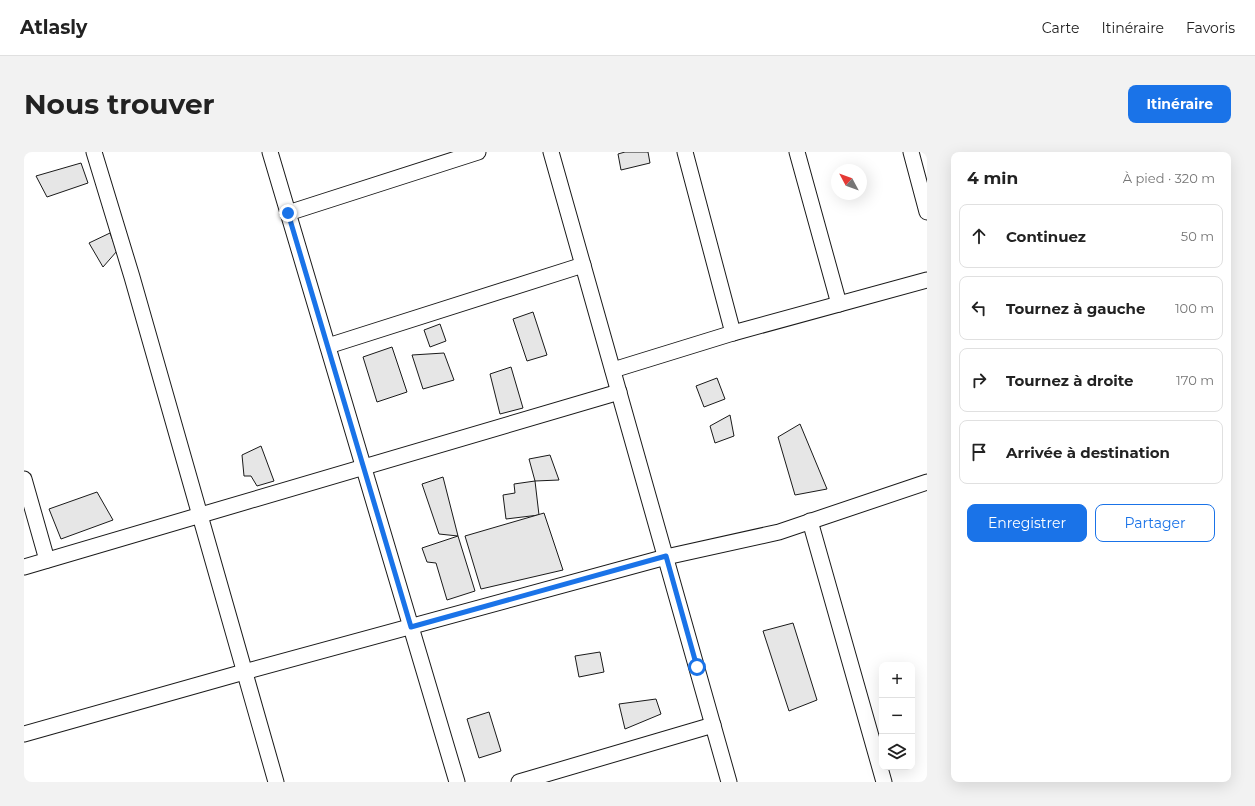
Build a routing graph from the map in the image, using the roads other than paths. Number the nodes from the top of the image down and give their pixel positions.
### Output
1 (94, 152) edge
2 (270, 152) edge
3 (478, 152) edge
4 (551, 152) edge
5 (685, 152) edge
6 (797, 152) edge
7 (911, 152) edge
8 (927, 212) edge
9 (288, 213) junction
10 (583, 265) junction
11 (927, 280) edge
12 (839, 304) junction
13 (733, 333) junction
14 (328, 346) junction
15 (613, 370) junction
16 (619, 392) junction
17 (364, 467) junction
18 (24, 479) edge
19 (927, 482) edge
20 (200, 515) junction
21 (810, 521) junction
22 (666, 556) junction
23 (47, 560) junction
24 (24, 567) edge
25 (411, 627) junction
26 (244, 672) junction
27 (713, 725) junction
28 (24, 734) edge
29 (276, 782) edge
30 (458, 782) edge
31 (519, 782) edge
32 (729, 782) edge
33 (884, 782) edge

1 - 20 street
2 - 9 street
3 - 9 street
4 - 10 street
5 - 13 street
6 - 12 street
7 - 8 street
9 - 14 street
10 - 14 street
10 - 15 street
11 - 12 street
12 - 13 street
13 - 15 street
14 - 17 street
15 - 16 street
16 - 17 street
16 - 22 street
17 - 20 street
17 - 25 street
18 - 23 street
19 - 21 street
20 - 23 street
20 - 26 street
21 - 22 street
21 - 33 street
22 - 25 street
22 - 27 street
23 - 24 street
25 - 26 street
25 - 30 street
26 - 28 street
26 - 29 street
27 - 31 street
27 - 32 street

